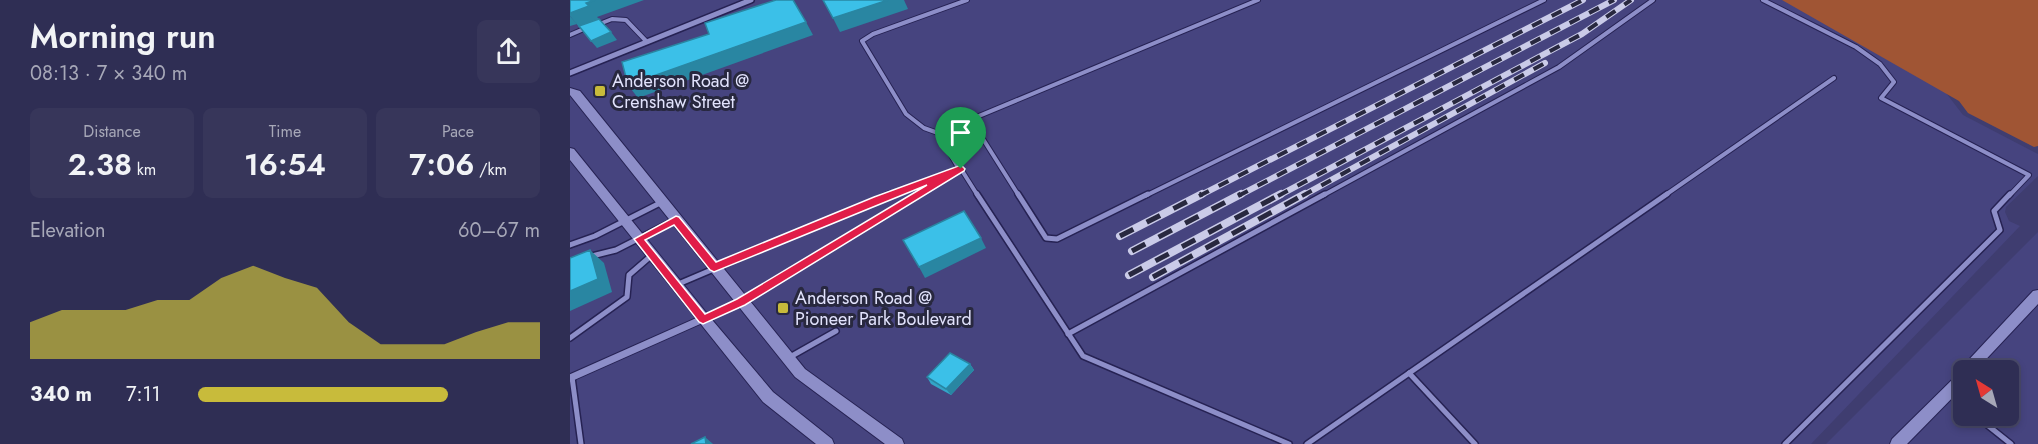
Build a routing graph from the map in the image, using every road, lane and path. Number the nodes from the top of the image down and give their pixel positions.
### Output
1 (751, 0) edge
2 (967, 0) edge
3 (1258, 0) edge
4 (1544, 0) edge
5 (1653, 0) edge
6 (1763, 0) edge
7 (570, 35) edge
8 (647, 42) junction
9 (570, 73) edge
10 (1834, 78) dead end
11 (570, 91) edge
12 (971, 120) junction
13 (938, 133) junction
14 (572, 158) edge
15 (961, 169) junction
16 (662, 202) junction
17 (676, 219) junction
18 (625, 221) junction
19 (639, 239) junction
20 (570, 245) edge
21 (652, 255) junction
22 (585, 258) edge
23 (714, 268) junction
24 (676, 285) junction
25 (2038, 295) edge
26 (741, 302) junction
27 (703, 319) junction
28 (836, 331) dead end
29 (1068, 334) junction
30 (570, 338) edge
31 (788, 359) junction
32 (1977, 360) edge
33 (1409, 373) junction
34 (571, 378) edge
35 (1953, 388) edge
36 (1948, 393) junction
37 (1953, 397) edge
38 (1988, 426) edge
39 (581, 444) edge
40 (827, 444) edge
41 (895, 444) edge
42 (1289, 444) edge
43 (1307, 444) edge
44 (1475, 444) edge
45 (1785, 444) edge
46 (1897, 444) edge
47 (2011, 444) edge

1 - 8 street
2 - 13 lane
3 - 12 lane
4 - 12 lane
5 - 29 lane
6 - 45 lane
7 - 8 lane
8 - 9 street
10 - 33 lane
11 - 16 main road
12 - 13 lane
13 - 15 lane
14 - 18 main road
15 - 23 lane
15 - 26 lane
15 - 29 lane
16 - 17 main road
16 - 18 lane
17 - 19 lane
17 - 23 main road
18 - 19 main road
18 - 20 lane
19 - 21 main road
19 - 22 lane
21 - 24 main road
21 - 30 lane
23 - 24 lane
23 - 26 main road
24 - 27 main road
25 - 32 main road
26 - 27 street
26 - 31 main road
27 - 34 street
27 - 40 main road
28 - 31 lane
29 - 42 lane
31 - 41 main road
33 - 43 lane
33 - 44 lane
34 - 39 lane
35 - 36 main road
36 - 37 lane
36 - 46 main road
38 - 47 lane

